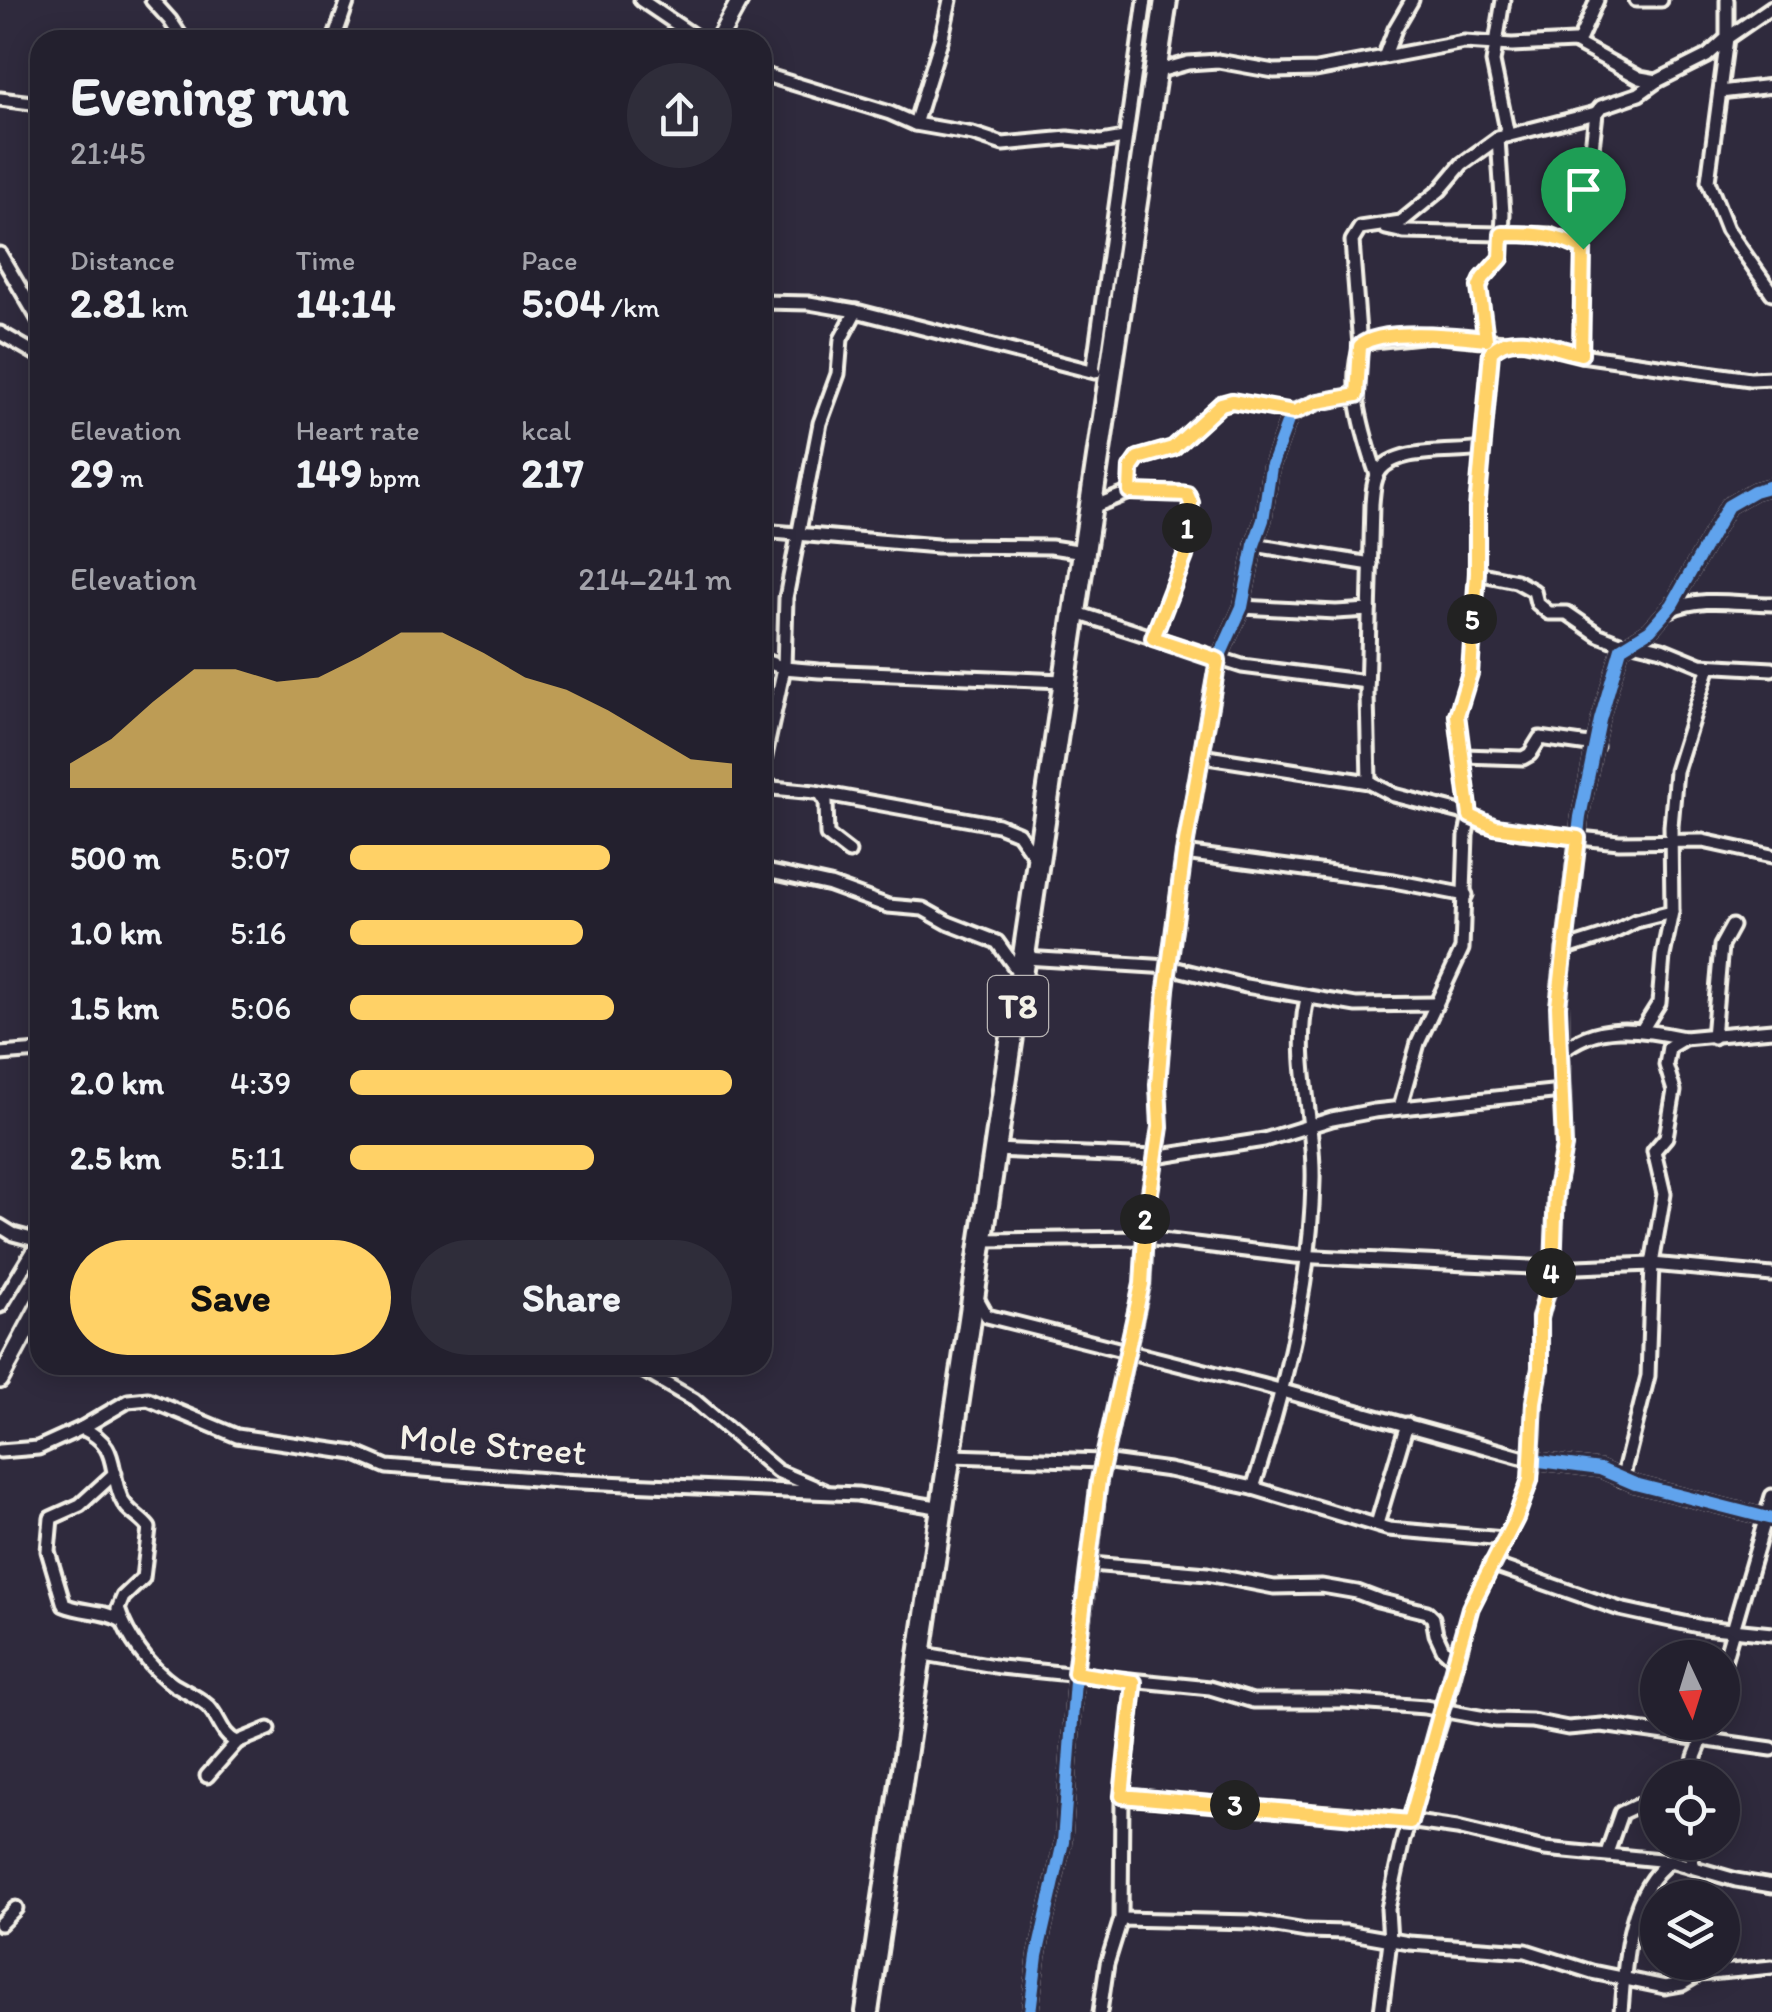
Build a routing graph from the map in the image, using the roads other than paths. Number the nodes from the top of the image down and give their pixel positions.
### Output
1 (152, 0) edge
2 (348, 0) edge
3 (641, 0) edge
4 (740, 0) edge
5 (950, 0) edge
6 (1145, 0) edge
7 (1166, 0) edge
8 (1412, 0) edge
9 (1504, 0) edge
10 (1597, 0) edge
11 (1636, 0) edge
12 (1661, 0) edge
13 (1728, 0) edge
14 (1772, 7) edge
15 (175, 30) edge
16 (338, 30) edge
17 (685, 30) edge
18 (724, 30) edge
19 (1727, 38) junction
20 (1578, 43) junction
21 (1494, 45) junction
22 (1385, 55) junction
23 (1155, 72) junction
24 (772, 77) edge
25 (1658, 80) junction
26 (1772, 86) edge
27 (1720, 92) junction
28 (0, 100) edge
29 (30, 103) edge
30 (1596, 113) junction
31 (915, 124) junction
32 (1503, 137) junction
33 (1124, 138) junction
34 (1379, 225) junction
35 (1502, 234) junction
36 (1583, 249) junction
37 (0, 254) edge
38 (1772, 293) edge
39 (772, 302) edge
40 (30, 305) edge
41 (856, 311) junction
42 (0, 333) edge
43 (1486, 339) junction
44 (1504, 342) junction
45 (30, 343) edge
46 (22, 344) junction
47 (1360, 346) junction
48 (30, 349) edge
49 (1581, 354) junction
50 (1093, 370) junction
51 (1772, 378) edge
52 (1108, 386) junction
53 (1357, 395) junction
54 (1294, 412) junction
55 (1481, 449) junction
56 (1377, 474) junction
57 (1772, 486) edge
58 (1130, 492) junction
59 (1090, 508) junction
60 (772, 531) edge
61 (800, 534) junction
62 (1254, 545) junction
63 (1084, 552) junction
64 (1371, 564) junction
65 (1477, 573) junction
66 (1772, 604) edge
67 (1242, 607) junction
68 (1369, 610) junction
69 (1666, 612) junction
70 (1077, 613) junction
71 (1153, 638) junction
72 (1629, 643) junction
73 (1218, 660) junction
74 (772, 664) edge
75 (1710, 666) junction
76 (784, 668) junction
77 (1772, 669) edge
78 (1063, 681) junction
79 (1368, 682) junction
80 (772, 724) edge
81 (1596, 746) junction
82 (1201, 756) junction
83 (1464, 756) junction
84 (1369, 782) junction
85 (772, 788) edge
86 (821, 794) junction
87 (1470, 816) junction
88 (1578, 838) junction
89 (1671, 840) junction
90 (849, 852) dead end
91 (1184, 853) junction
92 (1772, 856) edge
93 (1039, 864) junction
94 (772, 872) edge
95 (1466, 895) junction
96 (1672, 912) junction
97 (1732, 926) dead end
98 (1564, 949) junction
99 (1170, 967) junction
100 (1024, 968) junction
101 (1307, 998) junction
102 (1434, 1004) junction
103 (1642, 1030) junction
104 (1772, 1030) edge
105 (1713, 1036) junction
106 (1684, 1038) junction
107 (30, 1052) edge
108 (0, 1054) edge
109 (1560, 1054) junction
110 (1560, 1090) junction
111 (1400, 1107) junction
112 (1309, 1126) junction
113 (996, 1150) junction
114 (1155, 1157) junction
115 (0, 1226) edge
116 (30, 1238) edge
117 (1145, 1238) junction
118 (982, 1240) junction
119 (30, 1256) edge
120 (1306, 1257) junction
121 (1652, 1264) junction
122 (1553, 1268) junction
123 (1771, 1275) edge
124 (974, 1288) junction
125 (1772, 1289) edge
126 (0, 1306) edge
127 (30, 1322) edge
128 (1128, 1354) junction
129 (2, 1370) edge
130 (651, 1375) edge
131 (1282, 1392) junction
132 (1407, 1424) junction
133 (82, 1428) junction
134 (0, 1451) edge
135 (952, 1456) junction
136 (1104, 1460) junction
137 (1532, 1460) junction
138 (116, 1473) junction
139 (1622, 1479) junction
140 (1253, 1488) junction
141 (837, 1496) junction
142 (1772, 1496) edge
143 (944, 1508) junction
144 (1768, 1518) edge
145 (1376, 1524) junction
146 (1504, 1539) junction
147 (1091, 1564) junction
148 (1492, 1564) junction
149 (124, 1622) junction
150 (1735, 1630) junction
151 (1772, 1634) edge
152 (1732, 1640) edge
153 (919, 1653) junction
154 (1455, 1660) junction
155 (1075, 1673) junction
156 (1134, 1682) junction
157 (1444, 1711) junction
158 (269, 1729) dead end
159 (1640, 1731) edge
160 (1703, 1740) joint
161 (237, 1742) junction
162 (1772, 1748) edge
163 (1694, 1760) edge
164 (207, 1776) dead end
165 (1122, 1796) junction
166 (1640, 1807) edge
167 (1410, 1822) junction
168 (1607, 1853) junction
169 (1692, 1860) edge
170 (1670, 1861) junction
171 (1694, 1867) junction
172 (1772, 1886) edge
173 (16, 1908) dead end
174 (1121, 1919) junction
175 (0, 1924) edge
176 (1390, 1941) junction
177 (1772, 1966) edge
178 (1624, 1978) junction
179 (867, 2012) edge
180 (1030, 2012) edge
181 (1100, 2012) edge
182 (1381, 2012) edge
183 (1622, 2012) edge

1 - 15 street
2 - 16 street
3 - 17 street
4 - 18 street
5 - 31 street
6 - 33 street
7 - 23 highway, T8
8 - 22 street
9 - 21 street
10 - 20 street
11 - 12 street
13 - 19 street
14 - 19 street
19 - 25 street
19 - 27 street
20 - 21 street
20 - 25 street
21 - 22 street
21 - 32 street
22 - 23 street
23 - 52 highway, T8
24 - 31 street
25 - 30 street
26 - 27 street
27 - 38 street
28 - 29 street
30 - 32 street
30 - 36 street
31 - 33 street
32 - 34 street
32 - 35 street
33 - 50 street
34 - 35 street
34 - 47 street
35 - 36 street
35 - 43 street
36 - 49 street
37 - 40 street
39 - 41 street
41 - 50 street
41 - 61 street
42 - 46 street
43 - 44 street
43 - 47 street
44 - 49 street
44 - 55 street
45 - 46 street
46 - 48 street
47 - 53 street
49 - 51 street
50 - 52 street
52 - 59 highway, T8
53 - 54 street
53 - 56 street
54 - 58 street
54 - 62 street
55 - 56 street
55 - 65 street
56 - 64 street
57 - 69 street
58 - 59 street
58 - 71 street
59 - 63 highway, T8
60 - 61 street
61 - 63 street
61 - 76 street
62 - 64 street
62 - 67 street
63 - 70 highway, T8
64 - 68 street
65 - 72 street
65 - 83 street
66 - 69 street
67 - 68 street
67 - 73 street
68 - 79 street
69 - 72 street
70 - 71 street
70 - 78 highway, T8
71 - 73 street
72 - 75 street
72 - 81 street
73 - 79 street
73 - 82 street
74 - 76 street
75 - 77 street
75 - 89 street
76 - 78 street
76 - 80 street
78 - 93 highway, T8
79 - 84 street
81 - 83 street
81 - 88 street
82 - 84 street
82 - 91 street
83 - 87 street
84 - 87 street
85 - 86 street
86 - 90 street
86 - 93 street
87 - 88 street
87 - 95 street
88 - 89 street
88 - 98 street
89 - 92 street
89 - 96 street
91 - 95 street
91 - 99 street
93 - 100 highway, T8
94 - 100 street
95 - 102 street
96 - 98 street
96 - 103 street
97 - 105 street
98 - 109 street
99 - 100 street
99 - 101 street
99 - 114 street
100 - 113 highway, T8
101 - 102 street
101 - 112 street
102 - 111 street
103 - 106 street
103 - 109 street
104 - 105 street
105 - 106 street
106 - 121 street
107 - 108 street
109 - 110 street
110 - 111 street
110 - 122 street
111 - 112 street
112 - 114 street
112 - 120 street
113 - 114 street
113 - 118 highway, T8
114 - 117 street
115 - 116 street
117 - 118 street
117 - 120 street
117 - 128 street
118 - 124 highway, T8
119 - 126 street
120 - 122 street
120 - 131 street
121 - 122 street
121 - 123 street
121 - 139 street
122 - 137 street
123 - 125 street
124 - 128 street
124 - 135 highway, T8
127 - 129 street
128 - 131 street
128 - 136 street
130 - 141 street
131 - 132 street
131 - 140 street
132 - 137 street
132 - 145 street
133 - 134 street, Mole Street
133 - 138 street
133 - 141 street, Mole Street
135 - 136 street
135 - 143 highway, T8
136 - 140 street
136 - 147 street
137 - 139 street
137 - 146 street
138 - 149 street
138 - 149 street
139 - 144 street
140 - 145 street
141 - 143 street, Mole Street
142 - 144 street
143 - 153 highway, T8
144 - 150 street
145 - 146 street
146 - 148 street
147 - 154 street
147 - 155 street
148 - 150 street
148 - 154 street
149 - 161 street
150 - 151 street
150 - 152 street
153 - 155 street
153 - 179 highway, T8
154 - 157 street
155 - 156 street
155 - 180 street
156 - 157 street
156 - 165 street
157 - 159 street
157 - 167 street
158 - 161 street
160 - 162 street
160 - 163 street
161 - 164 street
165 - 167 street
165 - 174 street
166 - 168 street
167 - 168 street
167 - 176 street
168 - 170 street
169 - 171 street
170 - 171 street
170 - 178 street
171 - 172 street
173 - 175 street
174 - 176 street
174 - 181 street
176 - 178 street
176 - 182 street
177 - 178 street
178 - 183 street

